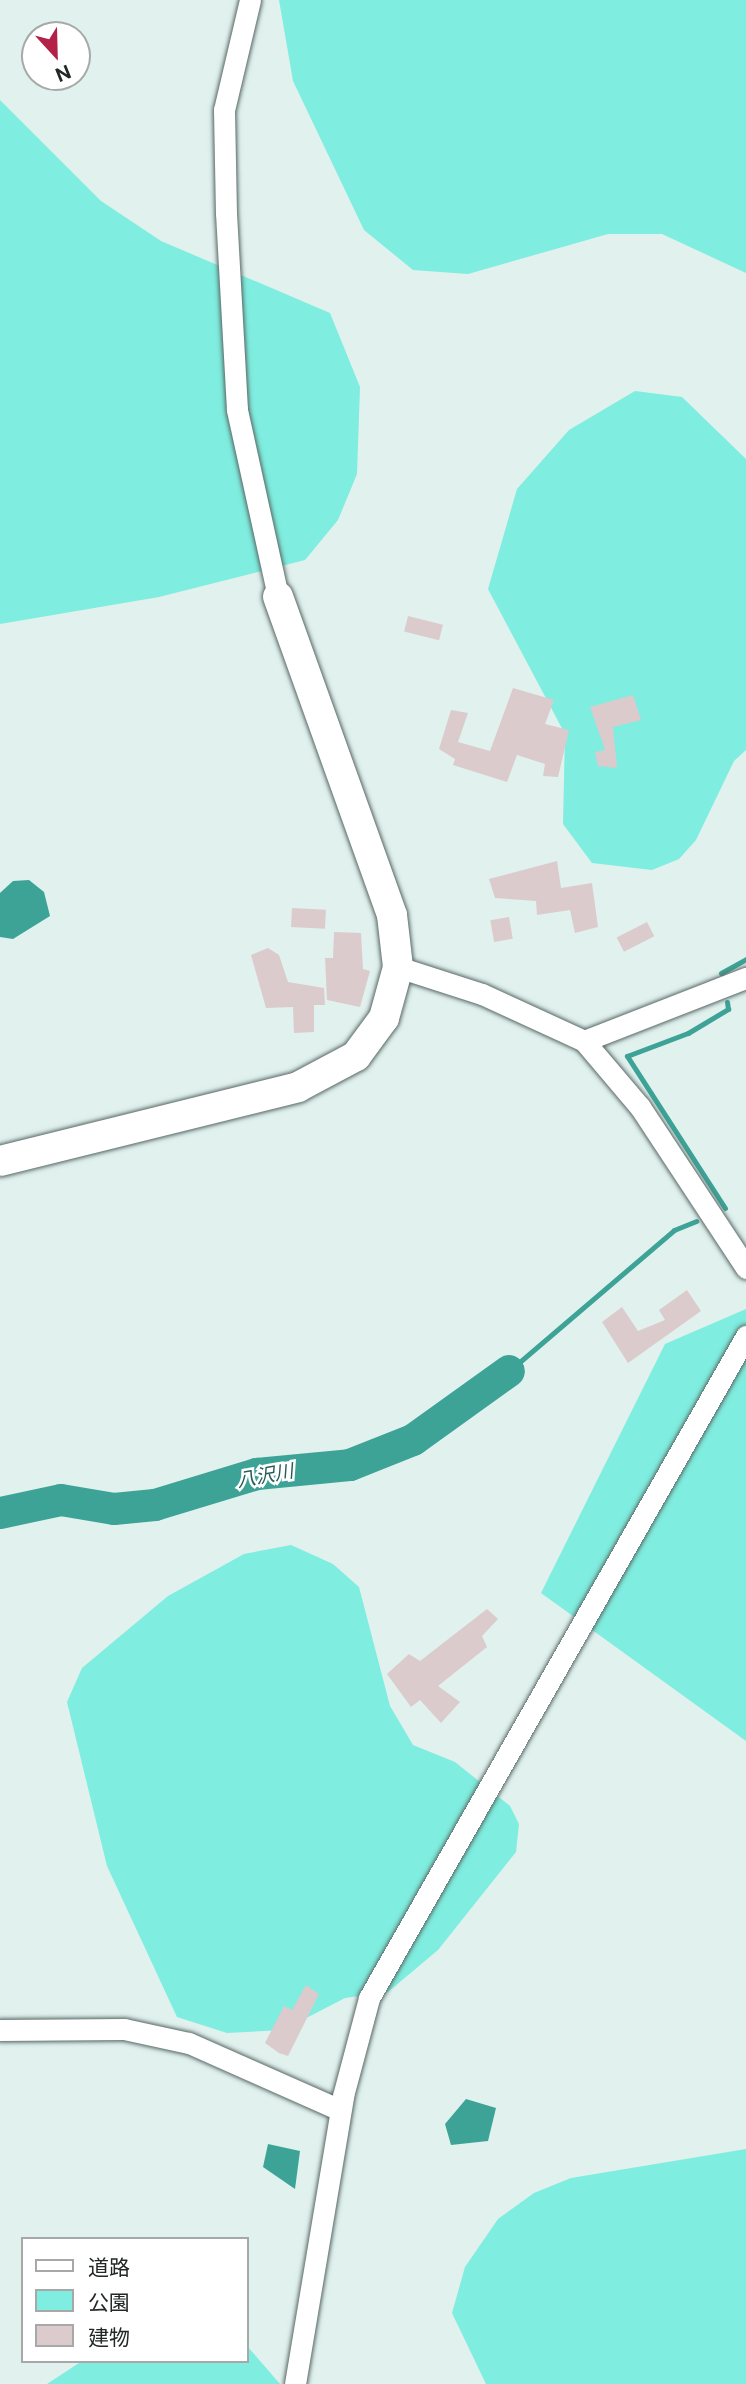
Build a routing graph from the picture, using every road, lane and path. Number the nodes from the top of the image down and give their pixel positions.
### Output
1 (250, 0) edge
2 (278, 597) joint
3 (398, 967) junction
4 (746, 978) edge
5 (584, 1041) junction
6 (0, 1161) edge
7 (746, 1268) edge
8 (746, 1336) edge
9 (0, 2031) edge
10 (340, 2110) junction
11 (295, 2384) edge

1 - 2 street
2 - 3 street
3 - 5 street
3 - 6 street
4 - 5 street
5 - 7 street
8 - 10 street
9 - 10 street
10 - 11 street

